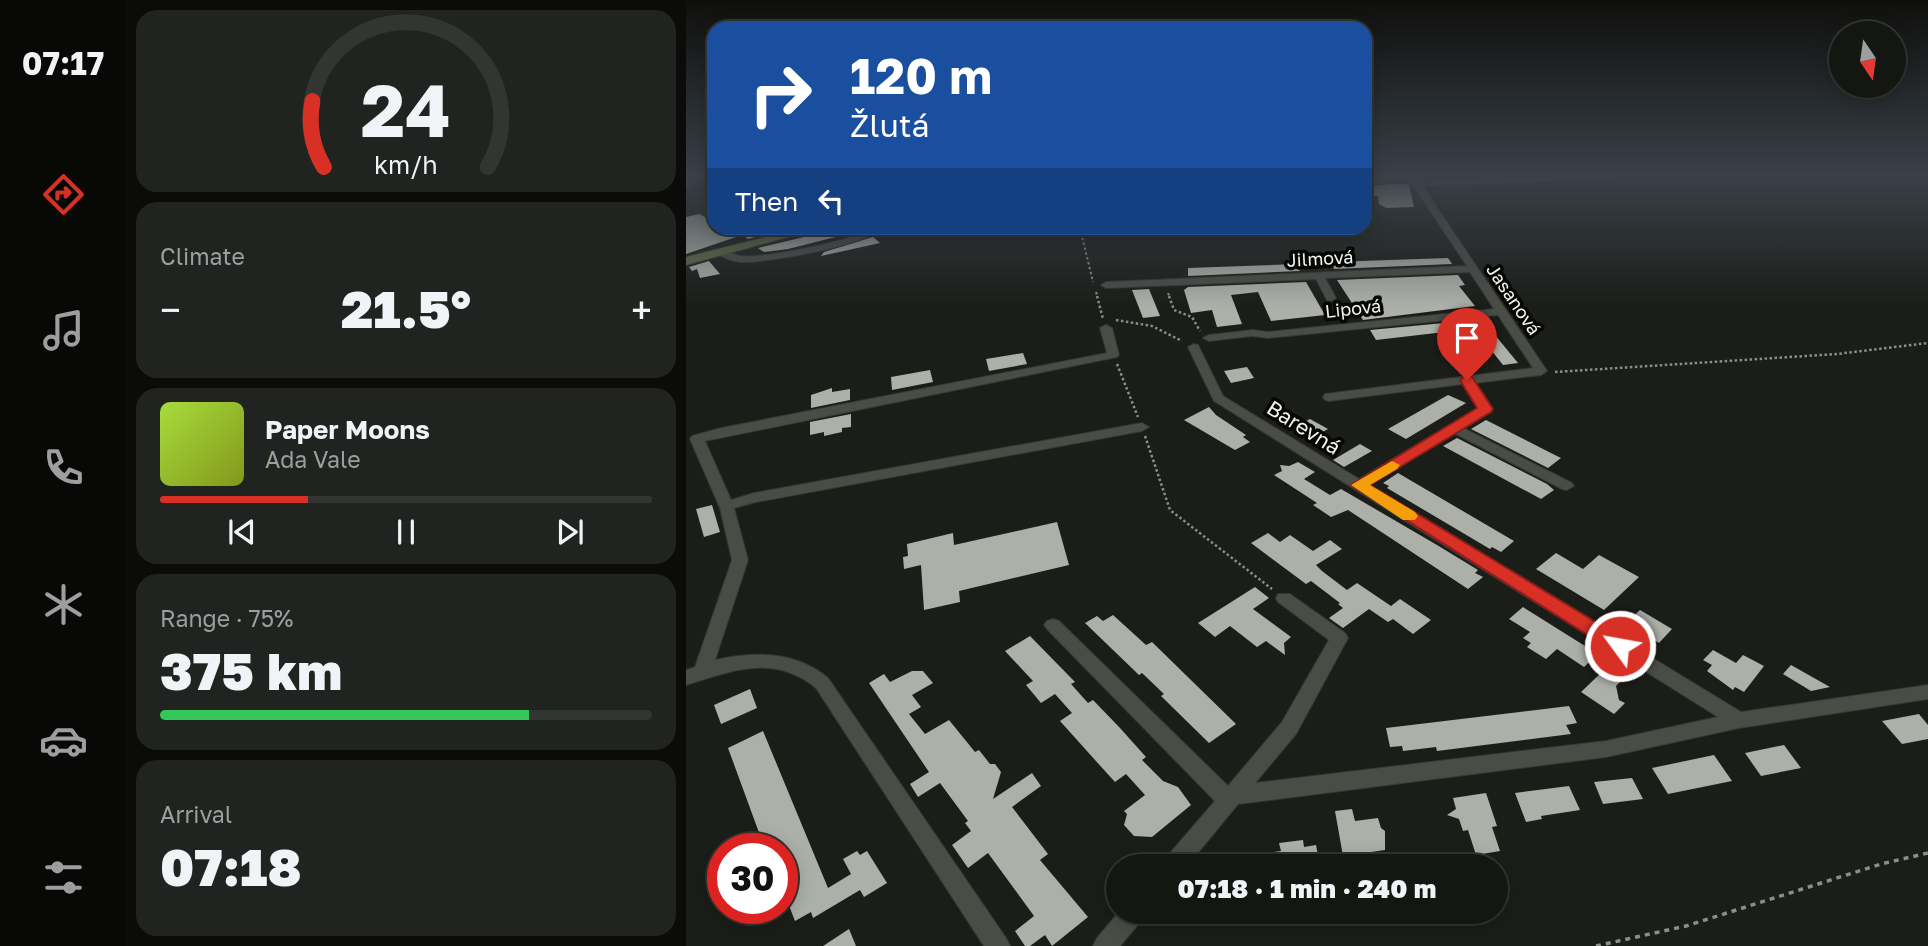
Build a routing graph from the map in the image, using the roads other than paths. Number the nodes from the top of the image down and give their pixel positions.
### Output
1 (1440, 219) edge
2 (788, 235) edge
3 (869, 235) edge
4 (720, 252) junction
5 (686, 261) edge
6 (1473, 269) junction
7 (1319, 276) junction
8 (1107, 285) dead end
9 (1331, 298) road end
10 (1502, 311) junction
11 (1110, 324) road end
12 (1209, 338) road end
13 (1194, 347) road end
14 (1467, 380) junction
15 (1329, 397) dead end
16 (1142, 427) road end
17 (1454, 428) junction
18 (1359, 485) junction
19 (1567, 486) dead end
20 (726, 506) junction
21 (1284, 598) road end
22 (1053, 625) dead end
23 (695, 674) edge
24 (1928, 692) edge
25 (1739, 720) junction
26 (1232, 798) junction
27 (1183, 854) edge
28 (1124, 924) edge
29 (998, 946) edge
30 (1105, 946) edge

1 - 6 street, Jasanová
2 - 4 main road
3 - 4 street
4 - 5 main road
6 - 7 street, Jilmová
6 - 10 street, Jasanová
7 - 8 street, Jilmová
7 - 9 street
10 - 12 street, Lipová
10 - 14 street, Jasanová
11 - 20 street
13 - 18 street, Barevná
14 - 15 street
14 - 17 street
16 - 20 street
17 - 18 street
17 - 19 street
18 - 25 street, Barevná
20 - 23 street
21 - 26 street
22 - 26 street
23 - 29 street
24 - 25 street
25 - 26 street
26 - 27 street
28 - 30 street

